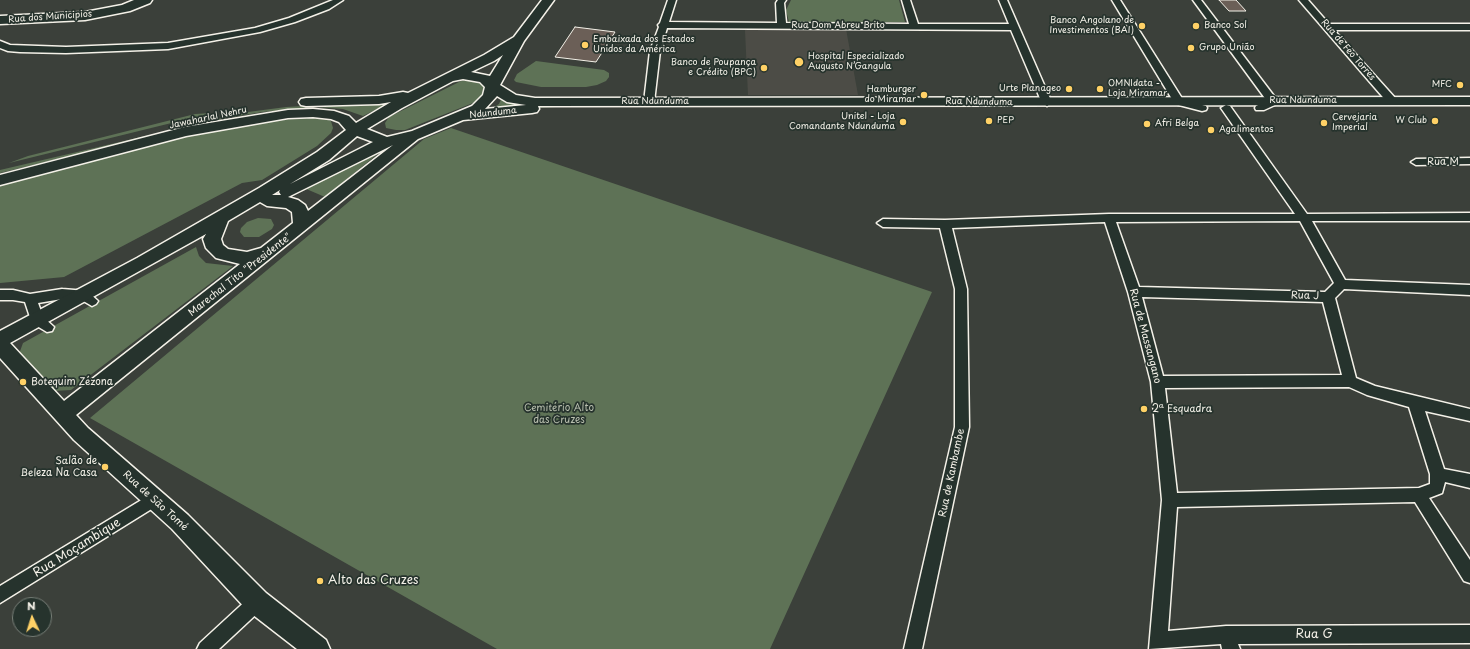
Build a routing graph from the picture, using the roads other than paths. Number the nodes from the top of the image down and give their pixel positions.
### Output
1 (146, 0) edge
2 (339, 0) edge
3 (548, 0) edge
4 (672, 0) edge
5 (782, 0) edge
6 (906, 0) edge
7 (1003, 0) edge
8 (1116, 0) edge
9 (1197, 0) edge
10 (1303, 0) edge
11 (0, 20) edge
12 (662, 25) junction
13 (782, 26) junction
14 (914, 26) junction
15 (1014, 26) junction
16 (1328, 27) junction
17 (1470, 27) edge
18 (518, 40) junction
19 (0, 44) edge
20 (449, 78) junction
21 (492, 86) junction
22 (420, 92) junction
23 (1392, 101) junction
24 (1470, 101) edge
25 (649, 102) junction
26 (1179, 102) junction
27 (1047, 103) junction
28 (1266, 105) junction
29 (1470, 107) edge
30 (1202, 108) junction
31 (1226, 108) junction
32 (522, 110) joint
33 (464, 116) junction
34 (355, 130) junction
35 (417, 135) junction
36 (386, 142) junction
37 (1470, 161) edge
38 (1416, 162) dead end
39 (0, 169) edge
40 (0, 180) edge
41 (270, 200) junction
42 (246, 202) junction
43 (1470, 217) edge
44 (1109, 218) junction
45 (1304, 218) junction
46 (883, 223) dead end
47 (218, 224) junction
48 (945, 224) junction
49 (294, 232) junction
50 (269, 252) junction
51 (1341, 284) junction
52 (1454, 290) junction
53 (1470, 290) edge
54 (1134, 292) junction
55 (0, 295) edge
56 (1328, 297) junction
57 (88, 298) junction
58 (1470, 298) edge
59 (30, 299) junction
60 (42, 323) junction
61 (1, 347) edge
62 (1350, 381) junction
63 (1158, 382) junction
64 (1415, 403) junction
65 (62, 414) junction
66 (1470, 415) edge
67 (1438, 474) junction
68 (1470, 481) edge
69 (1419, 495) junction
70 (153, 500) junction
71 (1170, 500) junction
72 (1470, 575) edge
73 (0, 595) edge
74 (257, 602) junction
75 (1470, 634) edge
76 (1229, 642) edge
77 (1158, 644) edge
78 (206, 649) edge
79 (317, 649) edge
80 (913, 649) edge

1 - 11 main road, Rua dos Municipios
2 - 19 street
3 - 18 main road
4 - 12 street
5 - 13 street
6 - 14 street
7 - 15 street
8 - 26 street
9 - 28 street
10 - 16 street, Rua de Feo Torres
12 - 13 street, Rua Dom Abreu Brito
12 - 25 street
13 - 14 street, Rua Dom Abreu Brito
14 - 15 street, Rua Dom Abreu Brito
15 - 27 street
16 - 17 street
16 - 23 street, Rua de Feo Torres
18 - 20 main road
18 - 21 main road
20 - 21 main road, Rua Ndunduma
20 - 22 main road
21 - 25 main road, Rua Ndunduma
21 - 33 main road
22 - 34 main road
22 - 39 main road, Jawaharlal Nehru
23 - 24 main road, Rua Ndunduma
23 - 28 main road, Rua Ndunduma
25 - 27 main road, Rua Ndunduma
26 - 27 main road, Rua Ndunduma
26 - 28 main road, Rua Ndunduma
26 - 30 street
28 - 29 main road, Rua Ndunduma
28 - 31 main road, Rua Ndunduma
30 - 31 main road, Rua Ndunduma
30 - 32 main road, Rua Ndunduma
31 - 45 street
32 - 33 main road, Ndunduma
33 - 35 main road
34 - 36 main road, Jawaharlal Nehru
34 - 40 main road, Jawaharlal Nehru
34 - 42 main road
35 - 36 main road
35 - 49 main road, Marechal Tito "Presidente"
36 - 41 main road
37 - 38 street, Rua M
41 - 42 main road
41 - 47 main road
41 - 49 main road
42 - 47 main road
43 - 45 street
44 - 45 street
44 - 48 street
44 - 54 street, Rua de Massangano
45 - 51 street
46 - 48 street
47 - 50 main road
47 - 57 main road
48 - 80 street, Rua de Kambambe
49 - 50 main road, Marechal Tito "Presidente"
50 - 65 main road, Marechal Tito "Presidente"
51 - 52 street
51 - 56 street, Rua J
52 - 53 street
52 - 58 street
54 - 56 street, Rua J
54 - 63 street, Rua de Massangano
55 - 59 street
56 - 62 street
57 - 59 street
57 - 60 main road
59 - 60 street
60 - 61 main road
61 - 65 main road, Rua de São Tomé
62 - 63 street
62 - 64 street
63 - 71 street, Rua de Massangano
64 - 66 street
64 - 67 street
65 - 70 main road, Rua de São Tomé
67 - 68 street
67 - 69 street
69 - 71 street
69 - 72 street
70 - 73 street, Rua Moçambique
70 - 74 main road, Rua de São Tomé
71 - 77 street, Rua de Massangano
74 - 78 street
74 - 79 main road, Rua de São Tomé
75 - 76 street, Rua G
76 - 77 street, Rua G

